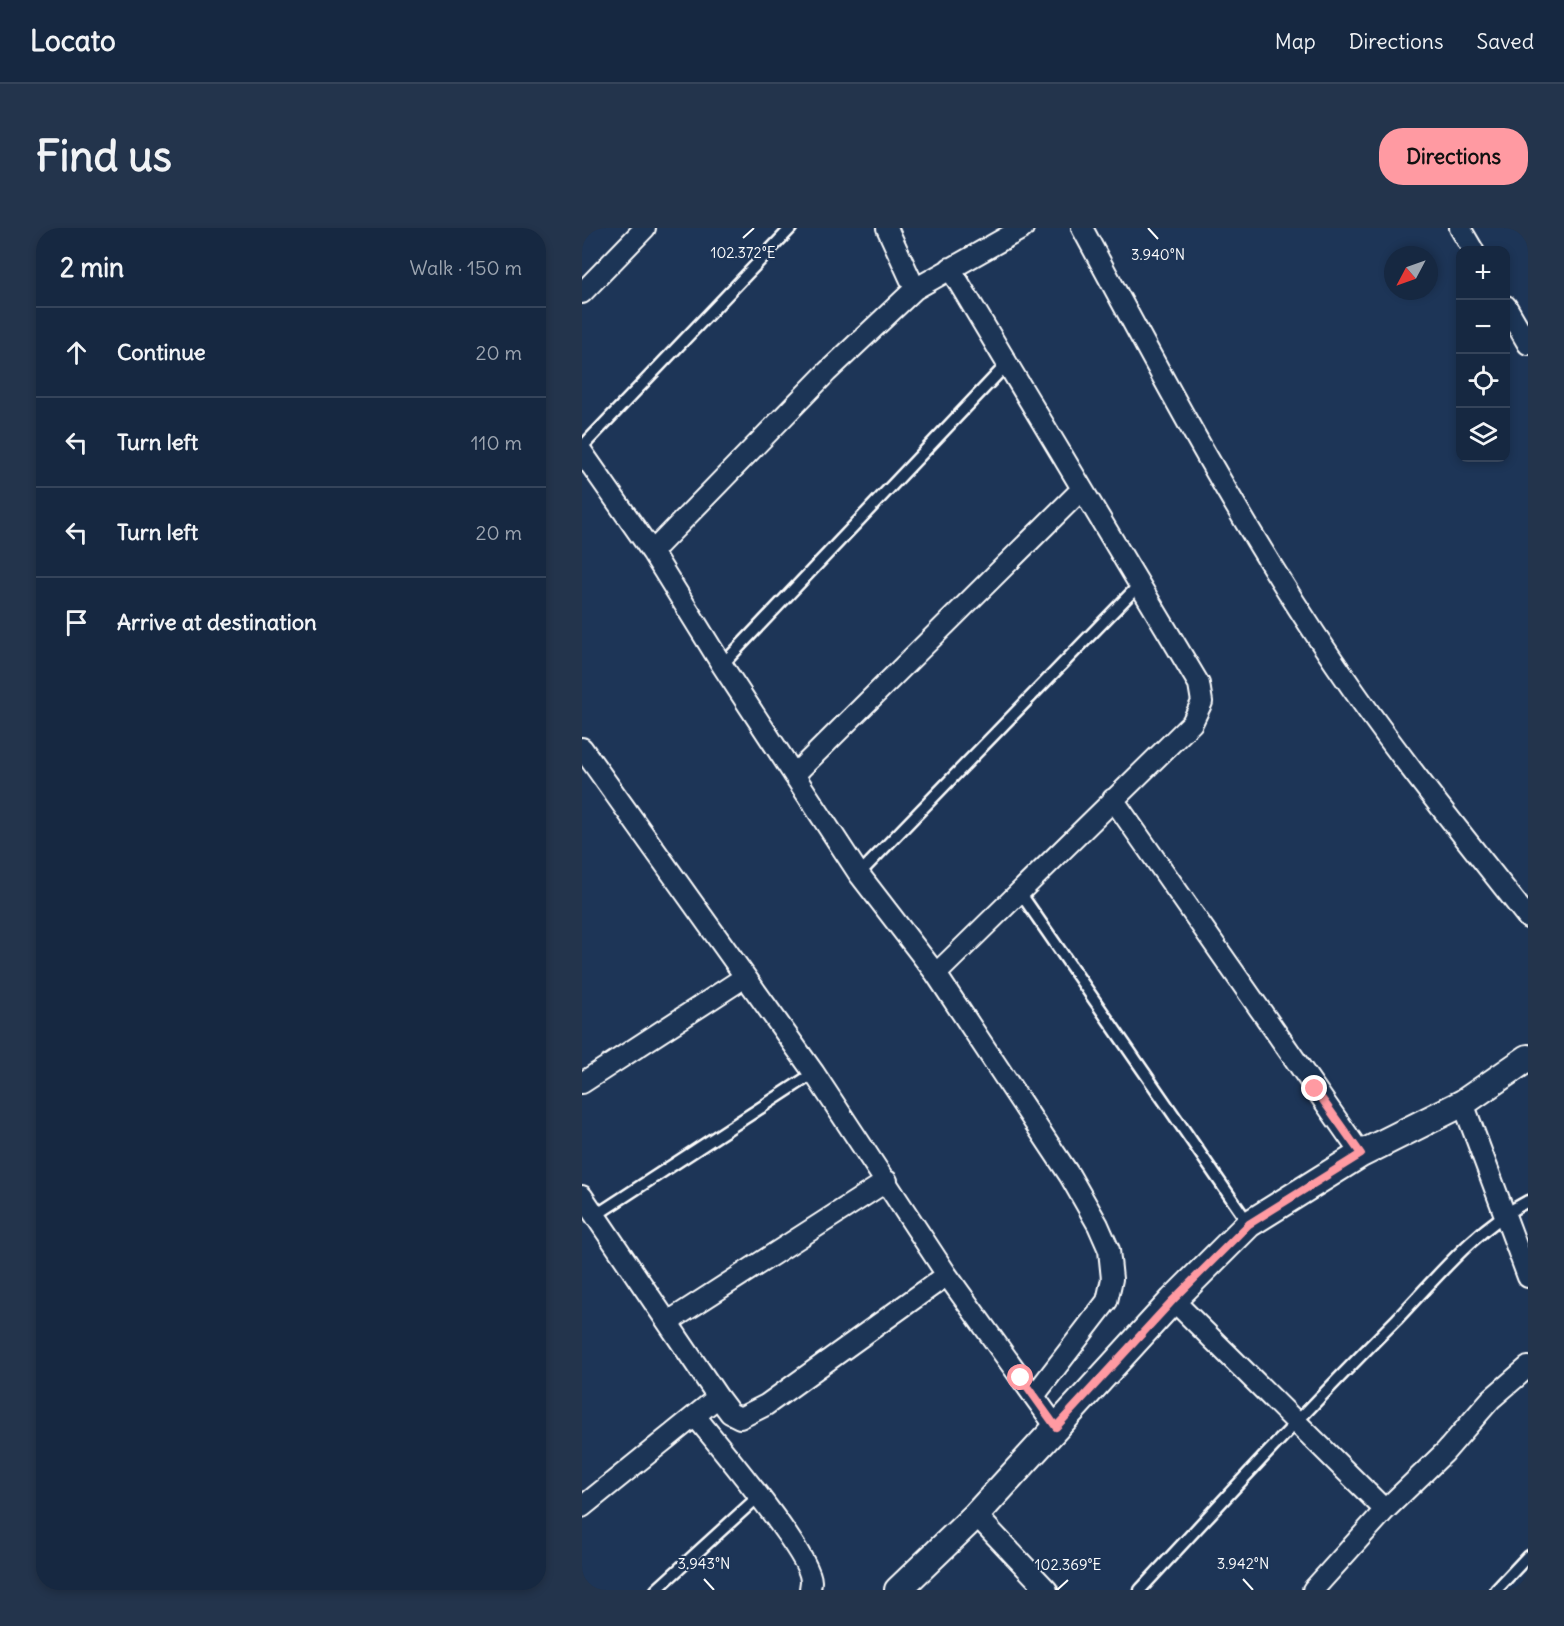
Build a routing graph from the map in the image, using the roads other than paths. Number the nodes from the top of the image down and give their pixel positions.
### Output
1 (645, 228) edge
2 (791, 228) edge
3 (887, 228) edge
4 (1023, 228) edge
5 (1082, 228) edge
6 (1460, 228) edge
7 (1471, 246) edge
8 (950, 268) junction
9 (915, 289) junction
10 (582, 293) edge
11 (1510, 313) edge
12 (1528, 344) edge
13 (1007, 364) junction
14 (582, 447) edge
15 (582, 452) edge
16 (1081, 490) junction
17 (652, 552) junction
18 (1139, 585) junction
19 (722, 665) junction
20 (582, 748) edge
21 (794, 775) junction
22 (1113, 799) junction
23 (859, 874) junction
24 (1019, 891) junction
25 (1528, 918) edge
26 (936, 974) junction
27 (745, 977) junction
28 (1528, 1058) edge
29 (814, 1073) junction
30 (582, 1083) edge
31 (1463, 1103) junction
32 (1361, 1154) junction
33 (887, 1181) junction
34 (582, 1196) edge
35 (1528, 1201) edge
36 (1503, 1214) junction
37 (589, 1221) edge
38 (1249, 1224) junction
39 (947, 1275) junction
40 (1528, 1277) edge
41 (1173, 1300) junction
42 (668, 1322) junction
43 (1528, 1367) edge
44 (1034, 1396) junction
45 (718, 1398) junction
46 (695, 1416) junction
47 (1295, 1422) junction
48 (1056, 1427) junction
49 (759, 1496) junction
50 (582, 1507) edge
51 (1385, 1509) junction
52 (976, 1515) junction
53 (1528, 1556) edge
54 (656, 1590) edge
55 (810, 1590) edge
56 (898, 1590) edge
57 (1047, 1590) edge
58 (1140, 1590) edge
59 (1313, 1590) edge
60 (1496, 1590) edge

1 - 10 street
2 - 14 lane
3 - 9 street
4 - 8 street
5 - 25 street
6 - 7 street
8 - 9 street
8 - 13 street
9 - 17 street
11 - 12 street
13 - 16 street
13 - 19 lane
15 - 17 street
16 - 18 street
16 - 21 street
17 - 19 street
18 - 22 street
18 - 23 lane
19 - 21 street
20 - 27 street
21 - 23 street
22 - 24 street
22 - 32 street
23 - 26 street
24 - 26 street
24 - 38 lane
26 - 44 street
27 - 29 street
27 - 30 street
28 - 31 street
29 - 33 street
29 - 37 lane
31 - 32 street
31 - 36 street
32 - 38 street
33 - 39 street
33 - 42 street
34 - 37 street
35 - 36 lane
36 - 40 street
36 - 47 lane
37 - 42 street
38 - 41 street
39 - 44 street
39 - 45 street
41 - 47 street
41 - 48 street
42 - 45 street
43 - 51 street
44 - 48 street
45 - 46 street
46 - 49 street
46 - 50 street
47 - 51 street
47 - 58 lane
48 - 52 street
49 - 54 lane
49 - 55 street
51 - 59 street
52 - 56 street
52 - 57 street
53 - 60 lane

